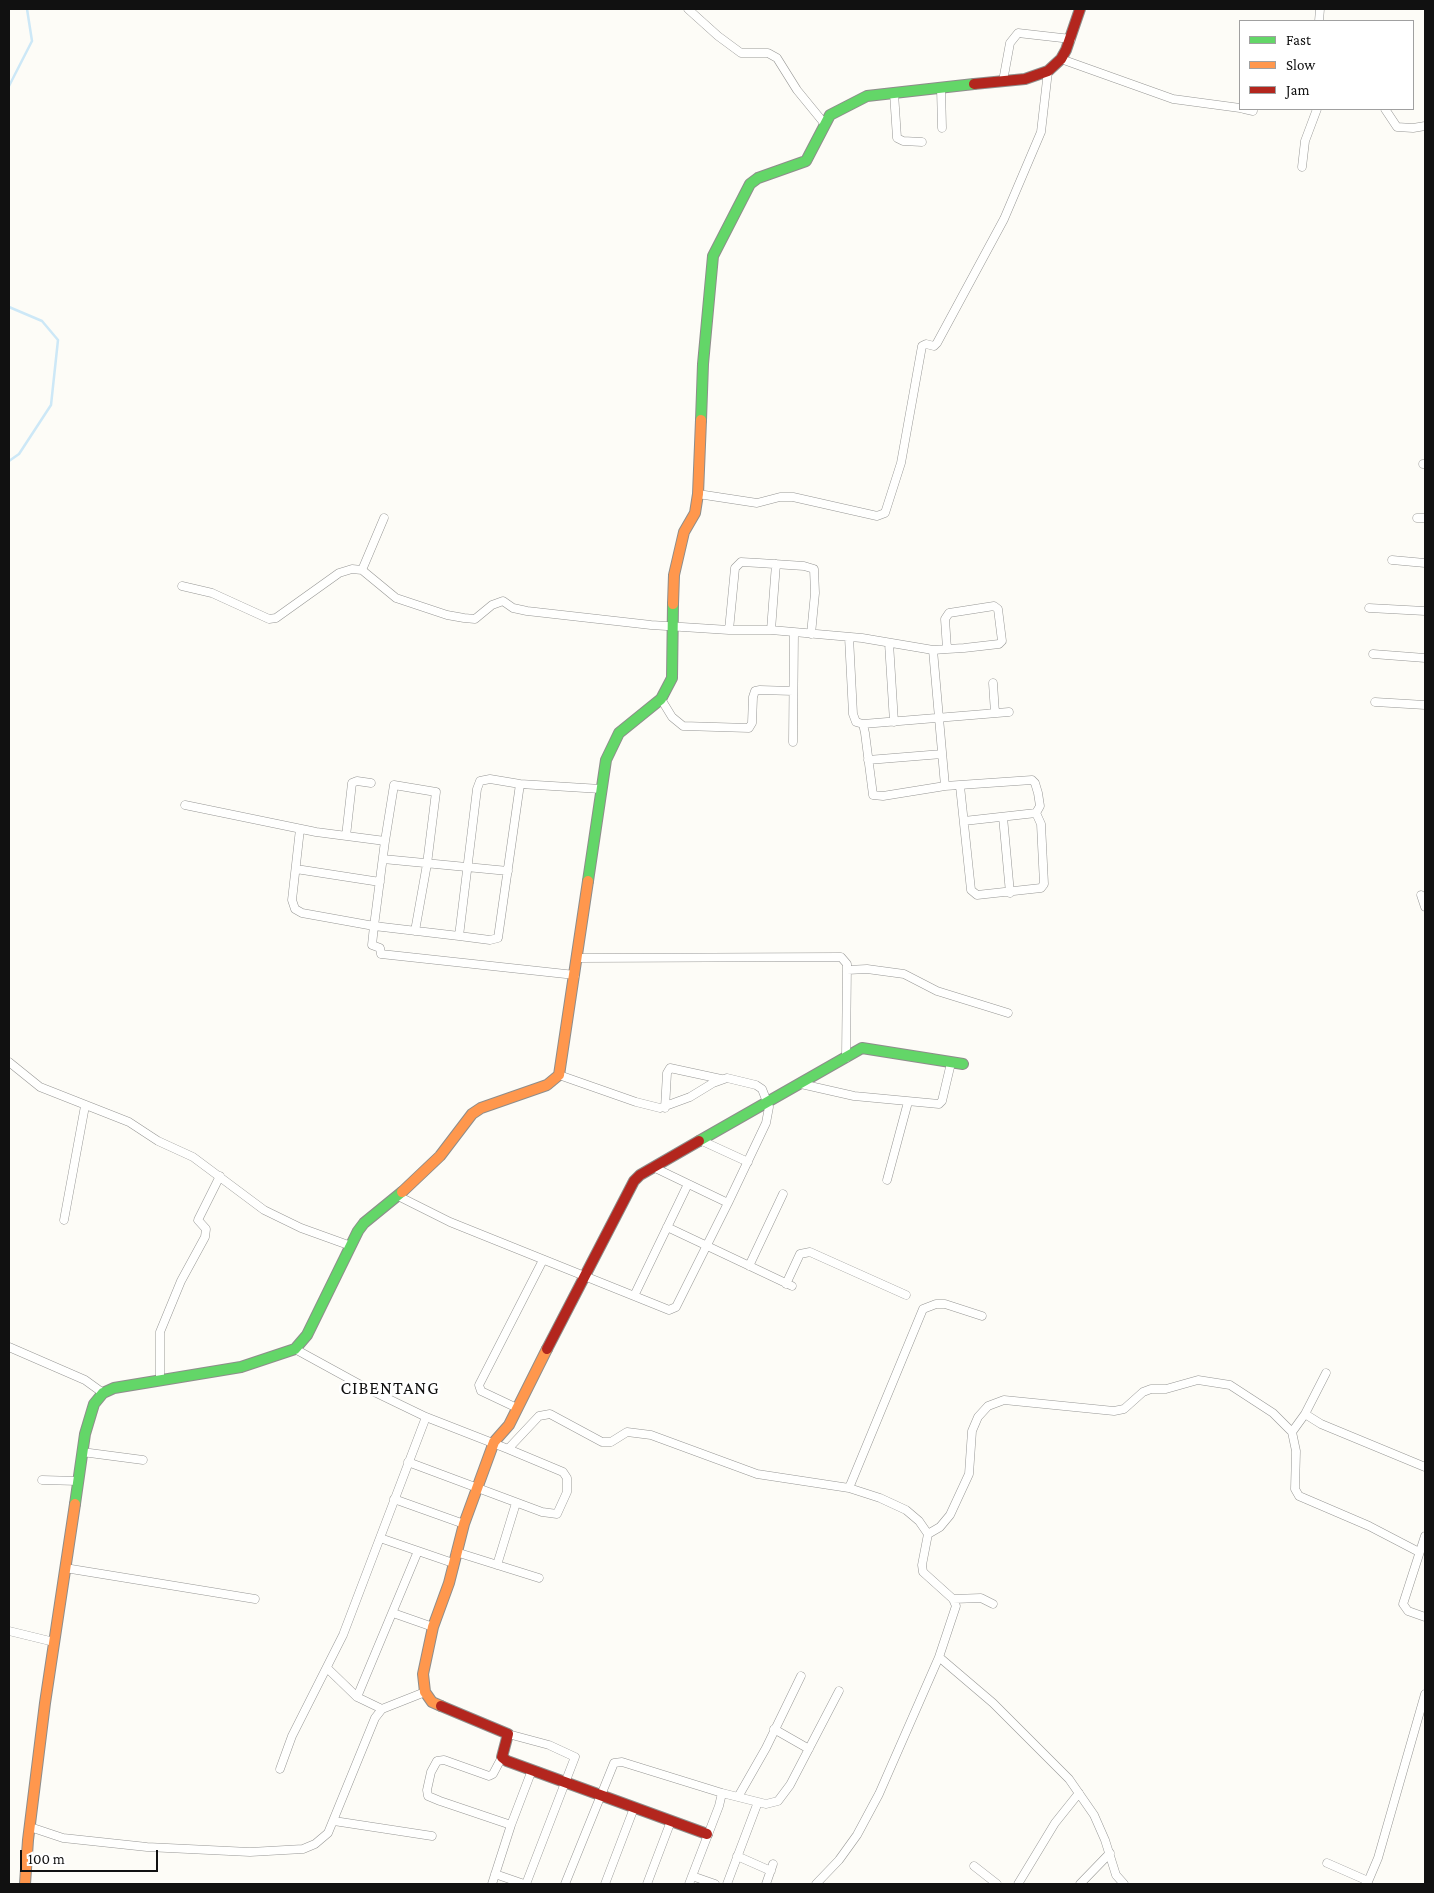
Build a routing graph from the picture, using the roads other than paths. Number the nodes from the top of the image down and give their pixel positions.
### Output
1 (688, 9) edge
2 (1080, 9) edge
3 (1071, 39) junction
4 (1061, 59) junction
5 (1048, 71) junction
6 (1003, 81) junction
7 (941, 88) junction
8 (894, 93) junction
9 (1239, 108) edge
10 (1248, 110) edge
11 (1317, 110) edge
12 (1386, 110) edge
13 (1253, 112) dead end
14 (824, 123) junction
15 (1425, 126) edge
16 (942, 128) dead end
17 (922, 142) dead end
18 (1302, 167) dead end
19 (698, 494) junction
20 (384, 518) dead end
21 (1392, 560) dead end
22 (1425, 563) edge
23 (776, 564) junction
24 (362, 570) junction
25 (182, 586) dead end
26 (1369, 608) dead end
27 (1425, 611) edge
28 (672, 626) junction
29 (729, 630) junction
30 (771, 630) junction
31 (794, 632) junction
32 (811, 634) junction
33 (849, 637) junction
34 (889, 643) junction
35 (946, 649) junction
36 (933, 650) junction
37 (1374, 654) dead end
38 (1425, 658) edge
39 (993, 684) dead end
40 (793, 691) junction
41 (662, 699) junction
42 (1375, 702) dead end
43 (1425, 705) edge
44 (1009, 712) dead end
45 (995, 713) junction
46 (939, 718) junction
47 (894, 722) junction
48 (863, 724) junction
49 (793, 742) dead end
50 (942, 754) junction
51 (868, 760) junction
52 (370, 783) dead end
53 (520, 784) junction
54 (945, 786) junction
55 (960, 786) junction
56 (601, 789) junction
57 (186, 805) dead end
58 (1036, 813) junction
59 (1003, 817) junction
60 (964, 821) junction
61 (300, 829) junction
62 (346, 836) junction
63 (385, 841) junction
64 (383, 859) junction
65 (427, 864) junction
66 (468, 866) junction
67 (296, 869) junction
68 (508, 871) junction
69 (380, 882) junction
70 (1010, 893) junction
71 (1421, 894) dead end
72 (1425, 907) edge
73 (374, 926) junction
74 (415, 931) junction
75 (459, 936) junction
76 (578, 958) junction
77 (847, 970) junction
78 (575, 975) junction
79 (1008, 1013) dead end
80 (846, 1058) junction
81 (9, 1062) edge
82 (951, 1062) junction
83 (962, 1064) dead end
84 (559, 1075) junction
85 (722, 1079) junction
86 (801, 1084) junction
87 (767, 1102) junction
88 (908, 1102) junction
89 (85, 1106) junction
90 (665, 1108) junction
91 (700, 1140) junction
92 (748, 1162) junction
93 (653, 1167) junction
94 (220, 1176) junction
95 (888, 1180) dead end
96 (688, 1184) junction
97 (783, 1194) dead end
98 (398, 1196) junction
99 (728, 1203) junction
100 (64, 1220) dead end
101 (667, 1227) junction
102 (708, 1245) junction
103 (351, 1246) junction
104 (543, 1260) junction
105 (749, 1266) junction
106 (584, 1275) junction
107 (906, 1295) dead end
108 (634, 1296) junction
109 (982, 1316) dead end
110 (9, 1349) edge
111 (295, 1349) junction
112 (1326, 1373) dead end
113 (160, 1381) junction
114 (103, 1393) junction
115 (517, 1408) junction
116 (1305, 1414) junction
117 (426, 1416) junction
118 (1292, 1432) junction
119 (494, 1442) junction
120 (508, 1449) junction
121 (82, 1452) junction
122 (144, 1460) dead end
123 (408, 1462) junction
124 (1425, 1467) edge
125 (42, 1480) dead end
126 (78, 1481) junction
127 (476, 1487) junction
128 (849, 1488) junction
129 (394, 1499) junction
130 (516, 1502) junction
131 (464, 1524) junction
132 (928, 1534) junction
133 (1425, 1536) edge
134 (380, 1538) junction
135 (418, 1551) junction
136 (456, 1552) junction
137 (1420, 1552) junction
138 (453, 1563) junction
139 (496, 1565) junction
140 (65, 1568) junction
141 (539, 1578) dead end
142 (255, 1599) dead end
143 (953, 1599) junction
144 (993, 1604) dead end
145 (393, 1613) junction
146 (1425, 1618) edge
147 (433, 1627) junction
148 (9, 1631) edge
149 (54, 1642) junction
150 (939, 1657) junction
151 (327, 1668) junction
152 (801, 1676) dead end
153 (839, 1691) dead end
154 (425, 1692) junction
155 (1425, 1694) edge
156 (357, 1697) junction
157 (382, 1709) junction
158 (774, 1730) junction
159 (508, 1734) junction
160 (809, 1748) junction
161 (502, 1757) junction
162 (280, 1769) dead end
163 (532, 1770) junction
164 (567, 1783) junction
165 (722, 1793) junction
166 (1079, 1793) junction
167 (601, 1795) junction
168 (738, 1797) junction
169 (758, 1802) junction
170 (634, 1808) junction
171 (334, 1821) junction
172 (671, 1821) junction
173 (511, 1826) junction
174 (30, 1827) junction
175 (707, 1834) junction
176 (432, 1836) dead end
177 (1110, 1853) junction
178 (737, 1856) junction
179 (1328, 1863) dead end
180 (974, 1866) dead end
181 (495, 1874) junction
182 (692, 1876) junction
183 (1368, 1882) edge
184 (25, 1884) edge
185 (492, 1884) edge
186 (525, 1884) edge
187 (565, 1884) edge
188 (605, 1884) edge
189 (647, 1884) edge
190 (689, 1884) edge
191 (715, 1884) edge
192 (728, 1884) edge
193 (766, 1884) edge
194 (816, 1884) edge
195 (997, 1884) edge
196 (1018, 1884) edge
197 (1080, 1884) edge
198 (1124, 1884) edge

1 - 14 street
2 - 3 street
3 - 4 street
3 - 6 street
4 - 5 street
4 - 9 street
5 - 6 street
5 - 19 street
6 - 7 street
7 - 8 street
7 - 16 street
8 - 14 street
8 - 17 street
10 - 13 street
11 - 18 street
12 - 15 street
14 - 19 street
19 - 28 street
20 - 24 street
21 - 22 street
23 - 29 street
23 - 30 street
23 - 32 street
24 - 25 street
24 - 28 street
26 - 27 street
28 - 29 street
28 - 41 street
29 - 30 street
30 - 31 street
31 - 32 street
31 - 40 street
32 - 33 street
33 - 34 street
33 - 48 street
34 - 36 street
34 - 47 street
35 - 35 street
35 - 36 street
36 - 46 street
37 - 38 street
39 - 45 street
40 - 41 street
40 - 49 street
41 - 56 street
42 - 43 street
44 - 45 street
45 - 46 street
46 - 47 street
46 - 50 street
47 - 48 street
48 - 51 street
50 - 51 street
50 - 54 street
51 - 54 street
52 - 62 street
53 - 56 street
53 - 66 street
53 - 68 street
54 - 55 street
55 - 58 street
55 - 60 street
56 - 76 street
57 - 61 street
58 - 59 street
58 - 70 street
59 - 60 street
59 - 70 street
60 - 70 street
61 - 62 street
61 - 67 street
62 - 63 street
63 - 64 street
63 - 65 street
64 - 65 street
64 - 69 street
65 - 66 street
65 - 74 street
66 - 68 street
66 - 75 street
67 - 69 street
67 - 73 street
68 - 75 street
69 - 73 street
71 - 72 street
73 - 74 street
73 - 78 street
74 - 75 street
76 - 77 street
76 - 78 street
77 - 79 street
77 - 80 street
78 - 84 street
80 - 82 street
80 - 86 street
81 - 89 street
82 - 83 street
82 - 88 street
84 - 90 street
84 - 98 street
85 - 87 street
85 - 90 street
85 - 90 street
86 - 87 street
86 - 88 street
87 - 91 street
87 - 92 street
88 - 95 street
89 - 94 street
89 - 100 street
91 - 92 street
91 - 93 street
92 - 99 street
93 - 96 street
93 - 106 street
94 - 103 street
94 - 113 street
96 - 99 street
96 - 101 street
97 - 105 street
98 - 103 street
98 - 104 street
99 - 102 street
101 - 102 street
101 - 108 street
102 - 105 street
102 - 108 street
103 - 111 street
104 - 106 street
104 - 115 street
105 - 107 street
106 - 108 street
106 - 115 street
109 - 128 street
110 - 114 street
111 - 113 street
111 - 117 street
112 - 116 street
113 - 114 street
114 - 121 street
115 - 119 street
116 - 118 street
116 - 124 street
117 - 119 street
117 - 123 street
118 - 132 street
118 - 137 street
119 - 120 street
119 - 127 street
120 - 128 street
120 - 130 street
121 - 122 street
121 - 126 street
123 - 127 street
123 - 129 street
125 - 126 street
126 - 140 street
127 - 130 street
127 - 131 street
128 - 132 street
129 - 131 street
129 - 134 street
130 - 139 street
131 - 136 street
132 - 143 street
133 - 137 street
134 - 135 street
134 - 151 street
135 - 138 street
135 - 145 street
136 - 138 street
136 - 139 street
137 - 146 street
138 - 147 street
139 - 141 street
140 - 142 street
140 - 149 street
143 - 144 street
143 - 150 street
145 - 147 street
145 - 156 street
147 - 154 street
148 - 149 street
149 - 174 street
150 - 166 street
150 - 194 street
151 - 156 street
151 - 162 street
152 - 158 street
153 - 160 street
154 - 157 street
154 - 159 street
155 - 183 street
156 - 157 street
157 - 171 street
158 - 160 street
158 - 168 street
159 - 161 street
159 - 164 street
160 - 169 street
161 - 163 street
161 - 173 street
163 - 164 street
163 - 173 street
164 - 167 street
164 - 186 street
165 - 167 street
165 - 168 street
165 - 175 street
166 - 177 street
166 - 196 street
167 - 170 street
167 - 187 street
168 - 169 street
169 - 178 street
170 - 172 street
170 - 188 street
171 - 174 street
171 - 176 street
172 - 175 street
172 - 189 street
173 - 181 street
174 - 184 street
175 - 182 street
177 - 197 street
177 - 198 street
178 - 192 street
178 - 193 street
179 - 183 street
180 - 195 street
181 - 185 street
181 - 186 street
182 - 190 street
182 - 191 street

